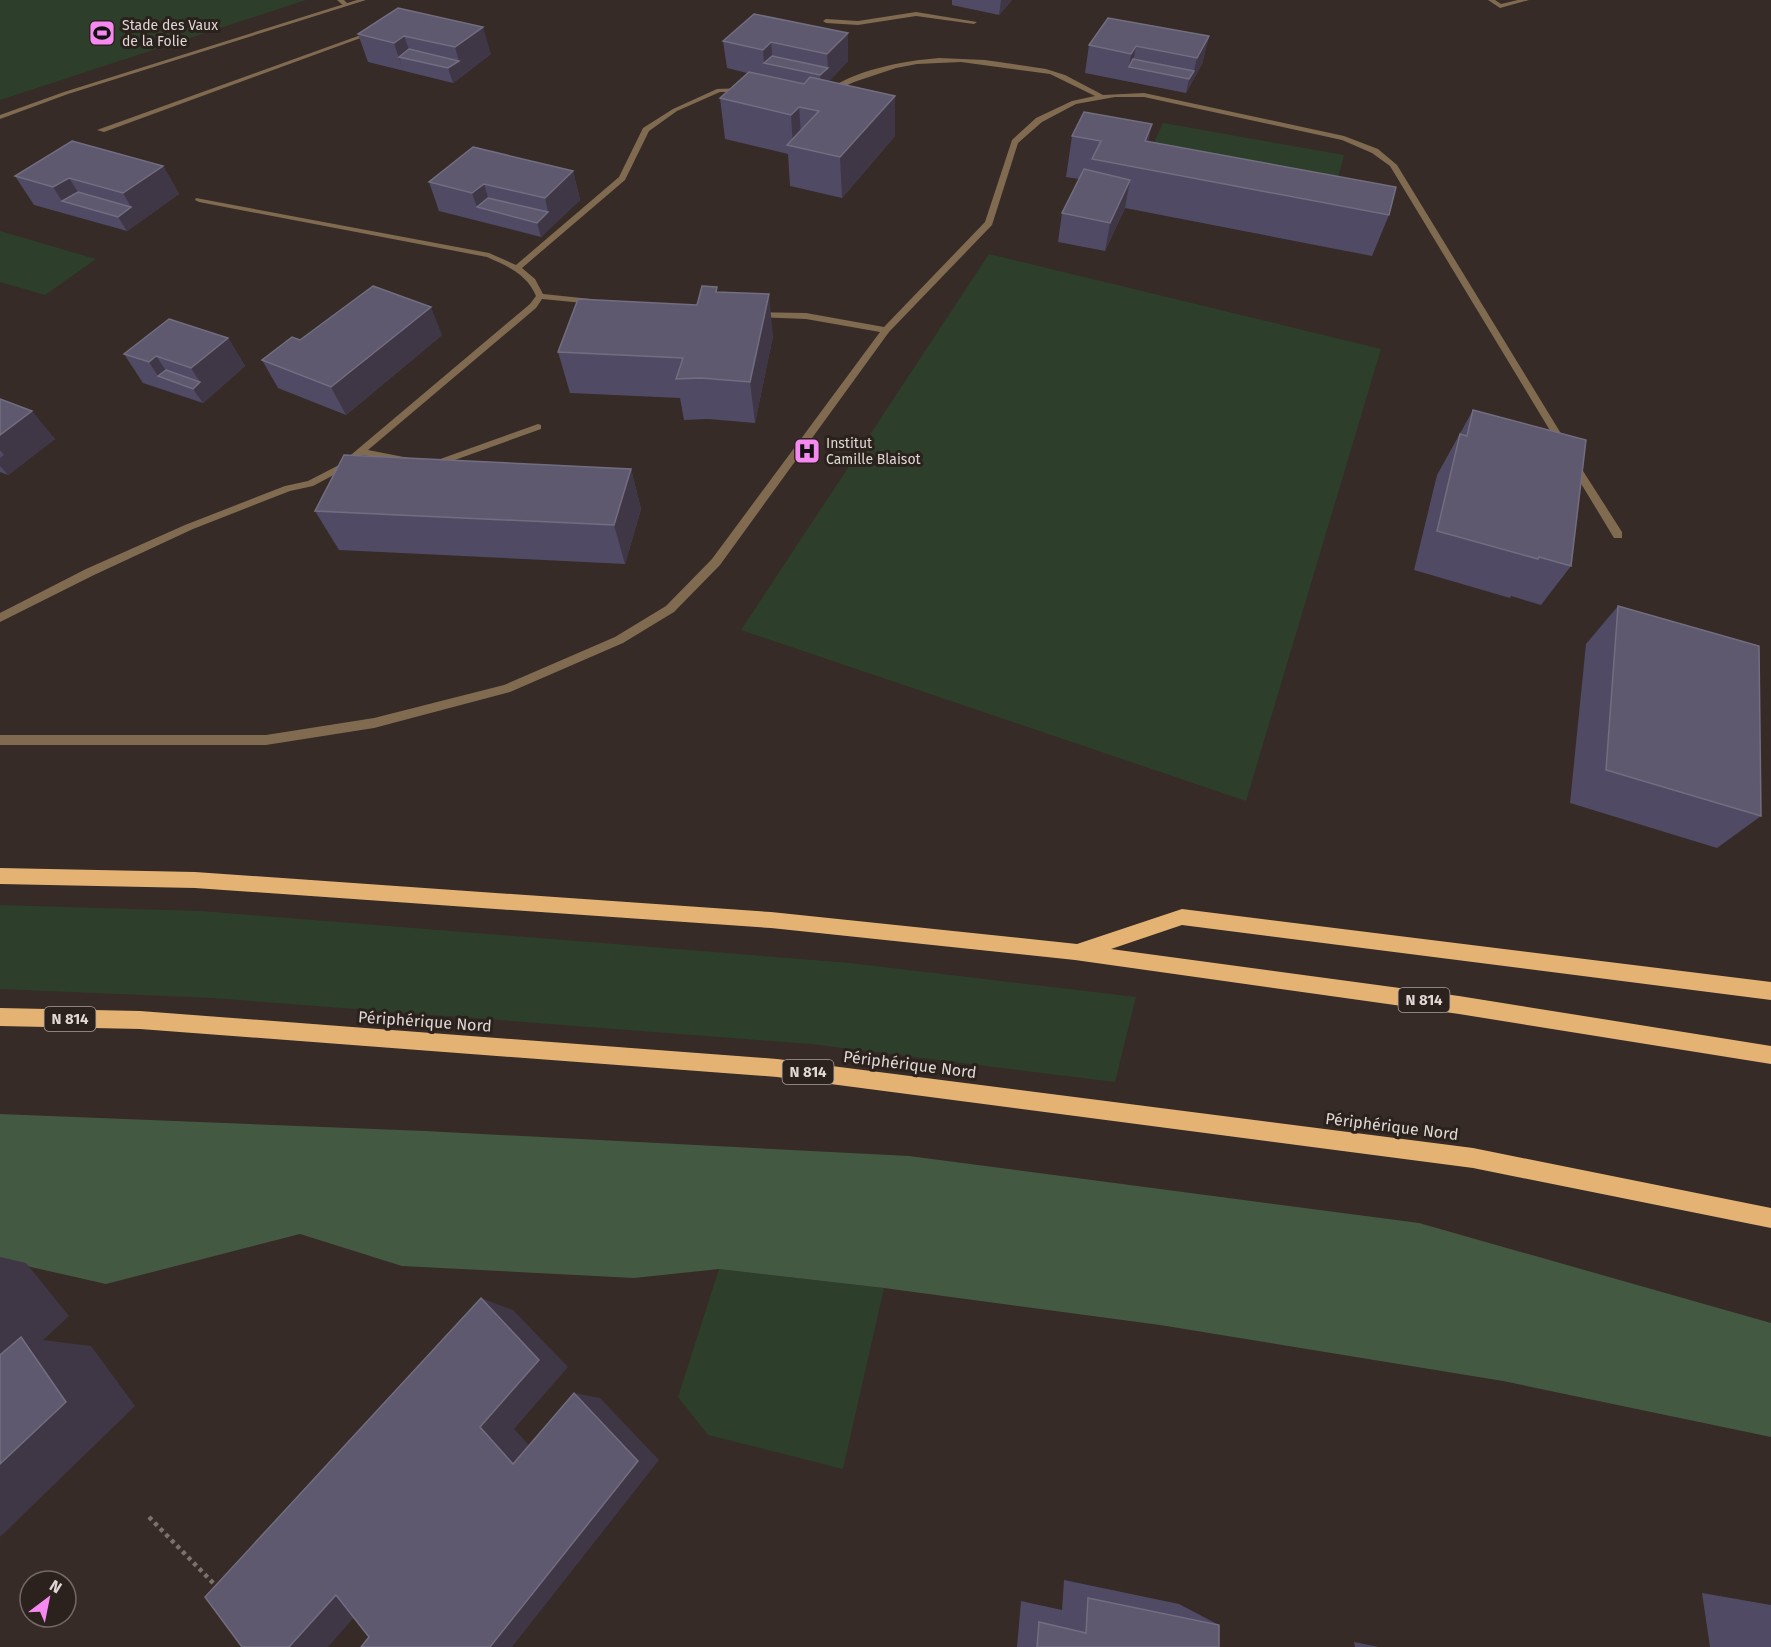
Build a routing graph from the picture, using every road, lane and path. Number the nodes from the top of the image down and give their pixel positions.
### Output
1 (363, 0) edge
2 (1491, 0) edge
3 (1526, 0) edge
4 (343, 2) edge
5 (826, 21) dead end
6 (974, 22) dead end
7 (381, 29) edge
8 (756, 90) edge
9 (819, 97) edge
10 (1102, 97) junction
11 (0, 117) edge
12 (101, 130) dead end
13 (199, 200) dead end
14 (517, 268) junction
15 (540, 296) junction
16 (605, 304) edge
17 (738, 313) edge
18 (886, 330) junction
19 (538, 427) dead end
20 (360, 452) junction
21 (414, 461) edge
22 (425, 463) edge
23 (1617, 535) dead end
24 (0, 618) edge
25 (0, 740) edge
26 (0, 876) edge
27 (1075, 952) junction
28 (1771, 991) edge
29 (0, 1017) edge
30 (1771, 1055) edge
31 (1771, 1218) edge
32 (149, 1517) dead end
33 (220, 1590) edge

1 - 4 street
2 - 3 street
4 - 11 street
5 - 6 street
7 - 12 street
8 - 14 street
9 - 10 street
10 - 18 street
10 - 23 street
13 - 14 street
14 - 15 street
15 - 16 street
15 - 20 street
17 - 18 street
18 - 25 street
19 - 22 street
20 - 21 street
20 - 24 street
26 - 27 highway, N 814
27 - 28 highway
27 - 30 highway, N 814
29 - 31 highway, Périphérique Nord / N 814
32 - 33 path

